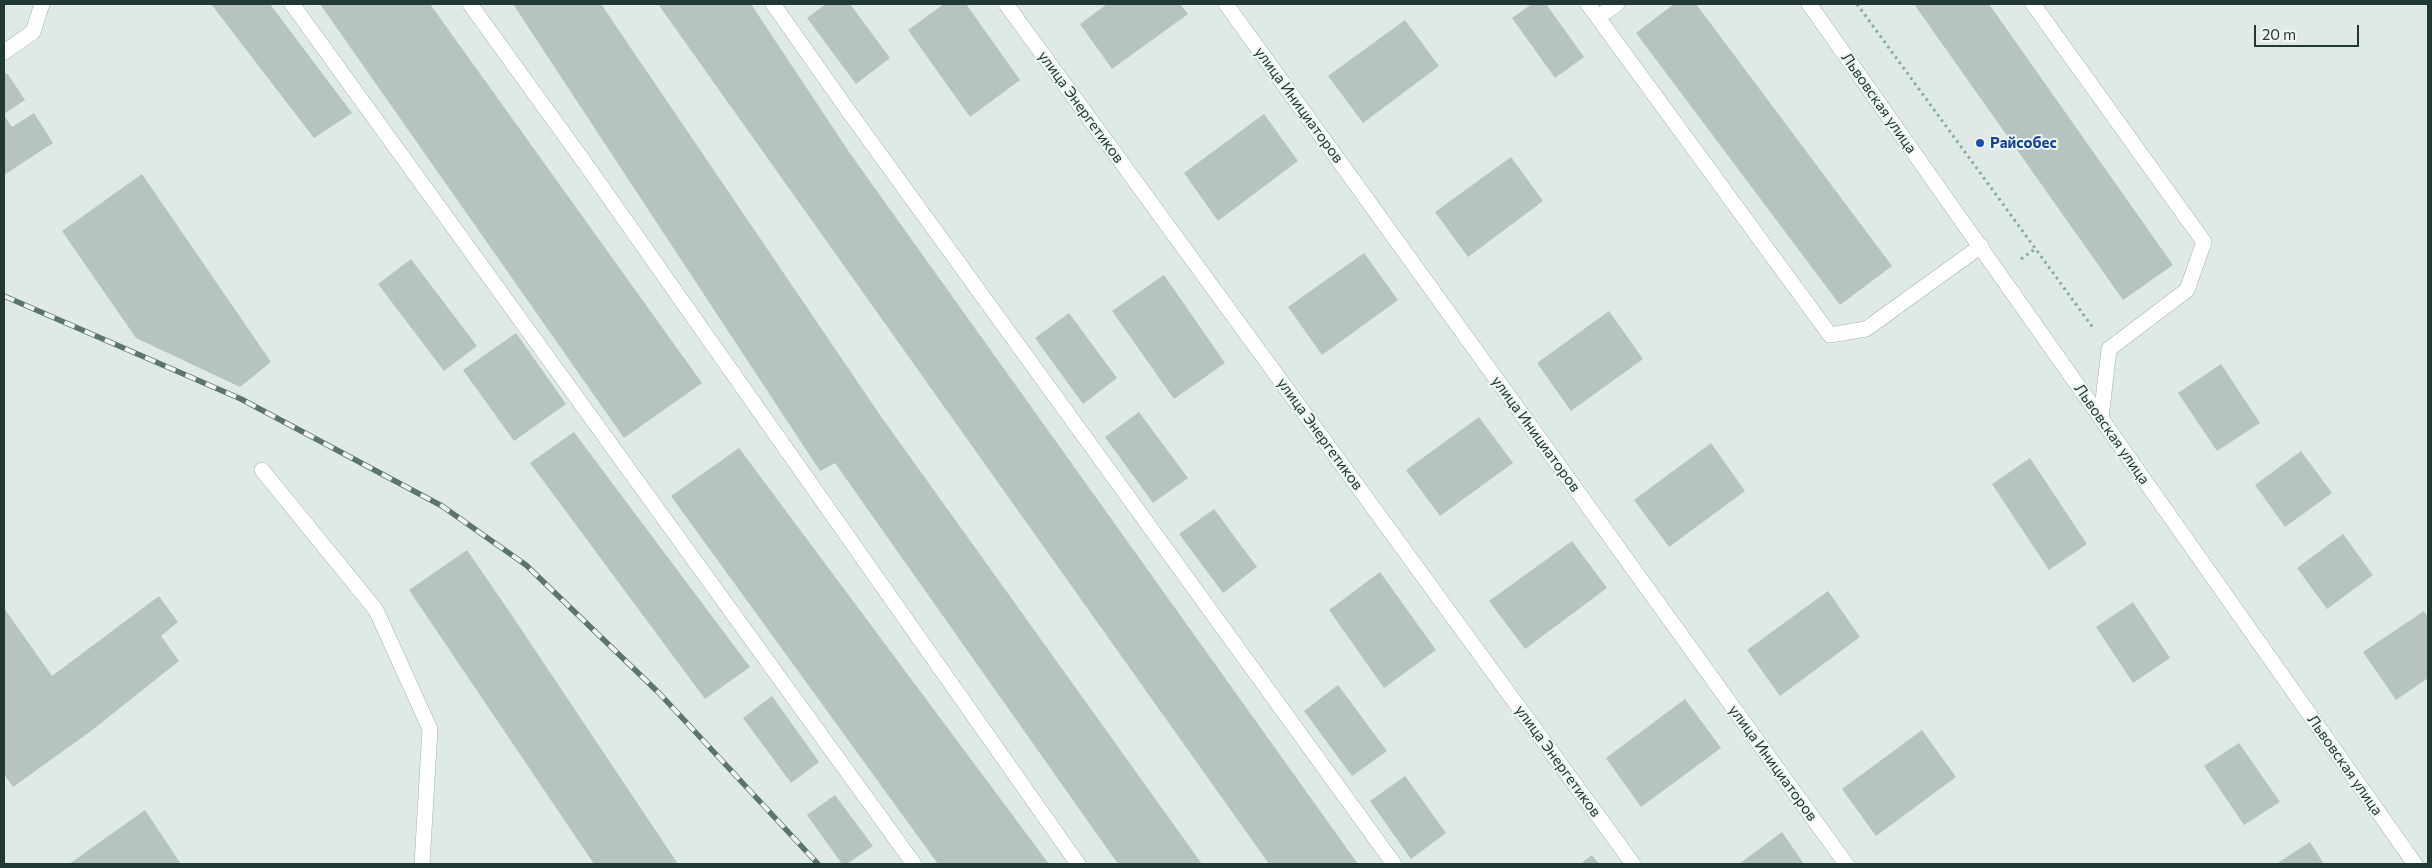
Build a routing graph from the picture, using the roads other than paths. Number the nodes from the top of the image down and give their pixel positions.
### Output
1 (42, 4) edge
2 (292, 4) edge
3 (470, 4) edge
4 (773, 4) edge
5 (1006, 4) edge
6 (1226, 4) edge
7 (1588, 4) edge
8 (1617, 4) edge
9 (1809, 4) edge
10 (2033, 4) edge
11 (1598, 17) junction
12 (4, 52) edge
13 (1981, 246) junction
14 (2101, 418) junction
15 (262, 470) dead end
16 (422, 864) edge
17 (914, 864) edge
18 (1078, 864) edge
19 (1394, 864) edge
20 (1633, 864) edge
21 (1846, 864) edge
22 (2415, 864) edge

1 - 12 street
2 - 17 street
3 - 18 street
4 - 19 street
5 - 20 street, улица Энергетиков
6 - 21 street, улица Инициаторов
7 - 11 street
8 - 11 street
9 - 13 street, Львовская улица
10 - 14 street
11 - 13 street
13 - 14 street, Львовская улица
14 - 22 street, Львовская улица
15 - 16 street

